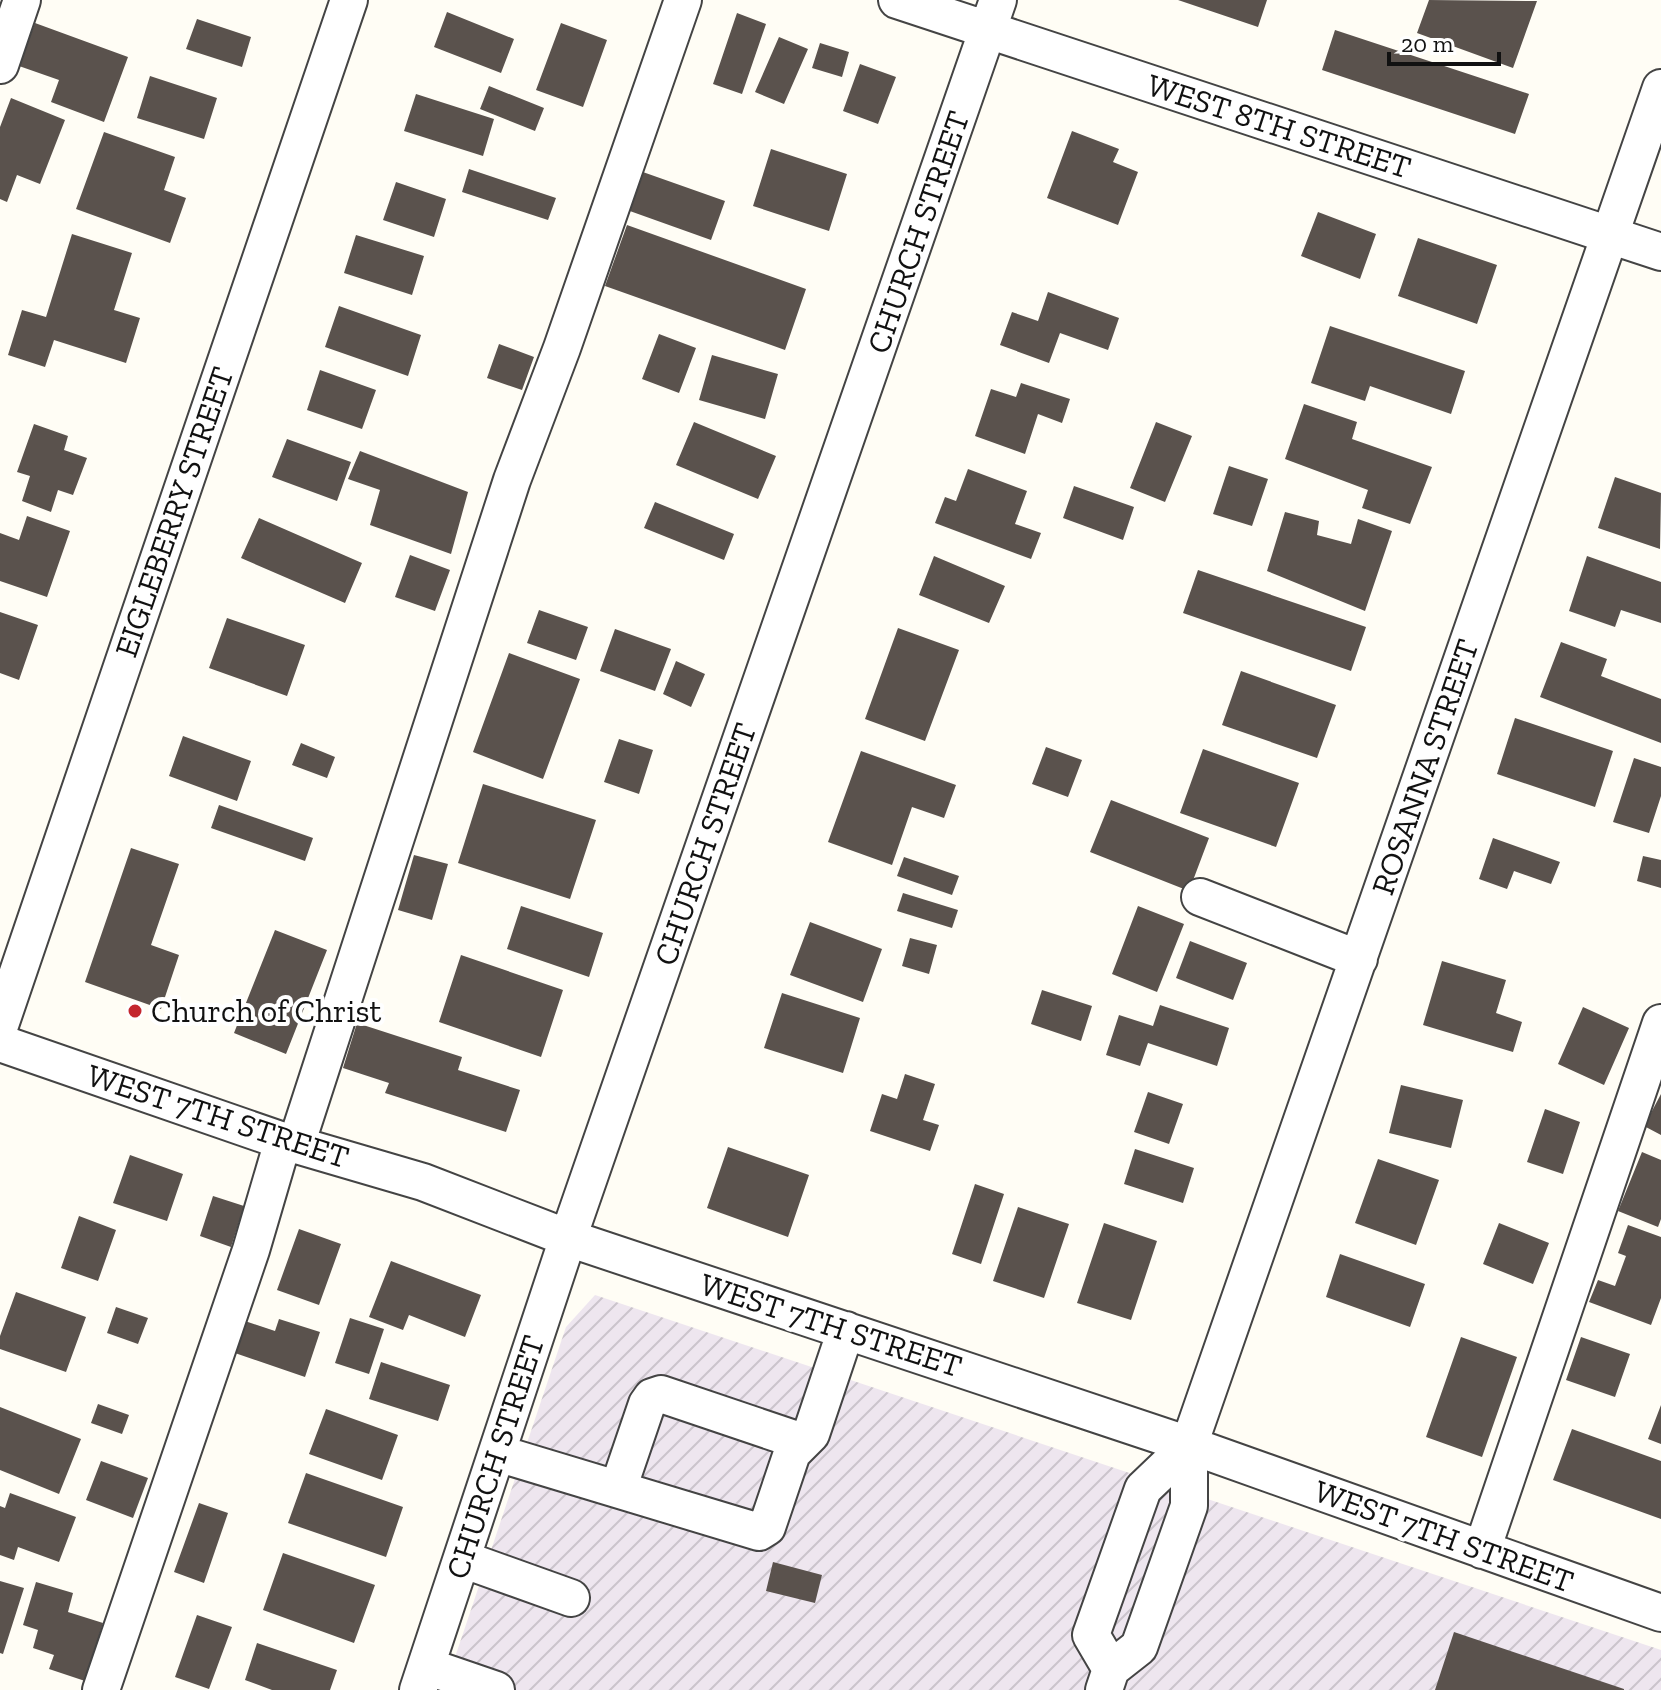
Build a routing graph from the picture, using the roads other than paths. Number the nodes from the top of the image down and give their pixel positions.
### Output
1 (349, 0) edge
2 (683, 0) edge
3 (897, 0) edge
4 (993, 15) edge
5 (11, 18) edge
6 (0, 65) edge
7 (1661, 88) edge
8 (1610, 235) junction
9 (1661, 252) edge
10 (1200, 897) dead end
11 (1359, 959) junction
12 (1661, 1023) edge
13 (0, 1025) edge
14 (0, 1043) edge
15 (290, 1143) junction
16 (568, 1238) junction
17 (846, 1330) junction
18 (803, 1442) junction
19 (1189, 1445) junction
20 (497, 1453) junction
21 (618, 1489) junction
22 (1482, 1550) junction
23 (462, 1559) junction
24 (571, 1598) dead end
25 (1661, 1613) edge
26 (422, 1678) edge
27 (1107, 1680) edge
28 (101, 1690) edge
29 (496, 1690) edge

1 - 13 street, EIGLEBERRY STREET
2 - 15 street
3 - 4 street, WEST 8TH STREET
4 - 8 street, WEST 8TH STREET
4 - 16 street, CHURCH STREET
5 - 6 street
7 - 8 street, ROSANNA STREET
8 - 9 street, WEST 8TH STREET
8 - 11 street, ROSANNA STREET
10 - 11 street
11 - 19 street, ROSANNA STREET
12 - 22 street
14 - 15 street, WEST 7TH STREET
15 - 16 street, WEST 7TH STREET
15 - 28 street
16 - 17 street, WEST 7TH STREET
16 - 20 street, CHURCH STREET
17 - 18 street
17 - 19 street, WEST 7TH STREET
18 - 21 street
18 - 21 street
19 - 22 street, WEST 7TH STREET
19 - 27 street, ROSANNA STREET
19 - 27 street, ROSANNA STREET
20 - 21 street
20 - 23 street, CHURCH STREET
22 - 25 street, WEST 7TH STREET
23 - 24 street
23 - 26 street, CHURCH STREET
26 - 29 street

